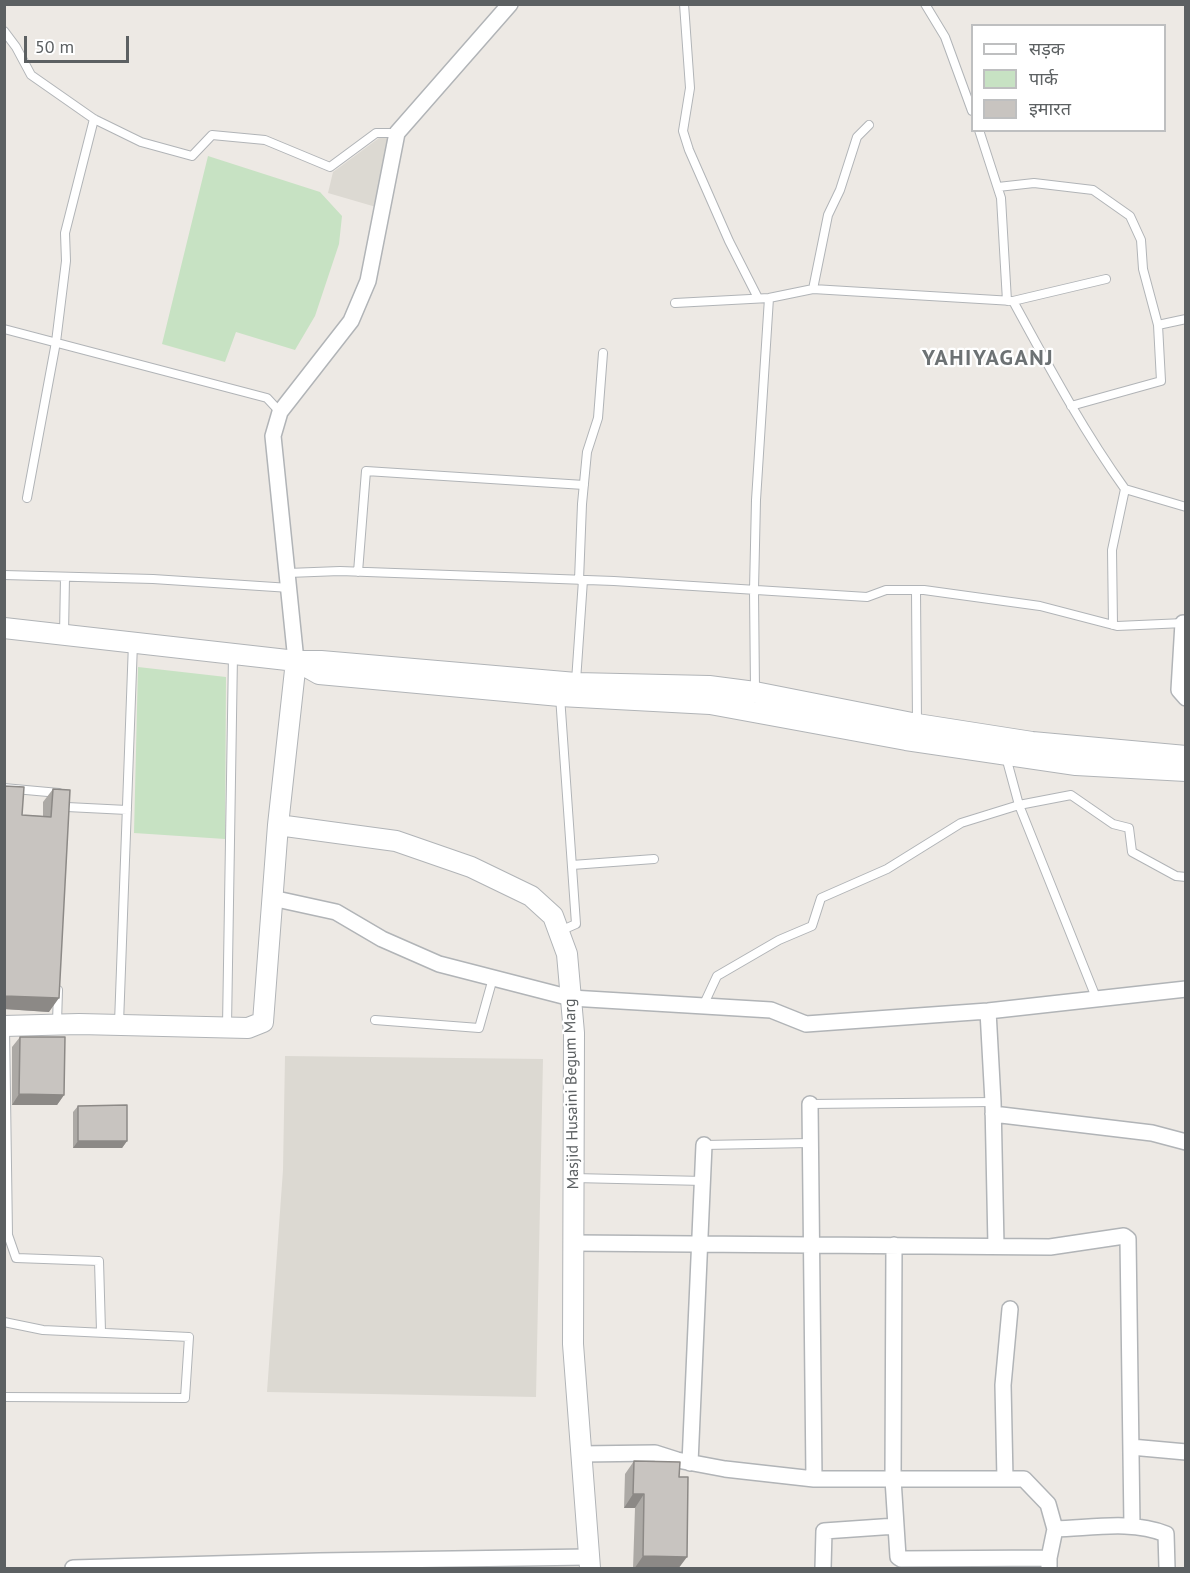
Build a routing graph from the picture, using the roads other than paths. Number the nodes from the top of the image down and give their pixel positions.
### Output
1 (510, 4) edge
2 (684, 4) edge
3 (925, 4) edge
4 (4, 31) edge
5 (971, 108) edge
6 (94, 119) junction
7 (869, 125) dead end
8 (980, 132) edge
9 (397, 133) junction
10 (998, 187) junction
11 (1106, 279) dead end
12 (813, 289) junction
13 (758, 298) junction
14 (769, 298) junction
15 (1010, 301) junction
16 (675, 303) dead end
17 (1185, 320) edge
18 (1158, 325) junction
19 (4, 329) edge
20 (56, 342) junction
21 (603, 353) dead end
22 (1071, 406) junction
23 (280, 412) junction
24 (584, 485) junction
25 (1125, 489) junction
26 (27, 498) dead end
27 (1185, 507) edge
28 (358, 572) junction
29 (4, 575) edge
30 (65, 577) junction
31 (581, 580) junction
32 (289, 581) junction
33 (754, 590) junction
34 (916, 590) junction
35 (1184, 623) edge
36 (1113, 625) junction
37 (4, 628) edge
38 (64, 635) junction
39 (133, 643) junction
40 (233, 655) junction
41 (296, 661) junction
42 (576, 683) junction
43 (756, 692) junction
44 (560, 696) junction
45 (1185, 698) edge
46 (917, 724) junction
47 (1006, 755) junction
48 (1185, 756) edge
49 (1185, 771) edge
50 (4, 788) edge
51 (67, 801) junction
52 (1019, 805) junction
53 (127, 810) junction
54 (66, 819) edge
55 (278, 825) junction
56 (654, 859) dead end
57 (572, 865) junction
58 (1185, 877) edge
59 (272, 898) junction
60 (559, 932) junction
61 (59, 978) edge
62 (493, 978) junction
63 (1185, 989) edge
64 (571, 998) junction
65 (1097, 1000) junction
66 (703, 1006) junction
67 (988, 1011) junction
68 (375, 1020) dead end
69 (57, 1024) junction
70 (119, 1024) junction
71 (5, 1026) edge
72 (227, 1028) junction
73 (810, 1104) joint
74 (993, 1108) junction
75 (1185, 1142) edge
76 (810, 1143) junction
77 (704, 1145) joint
78 (574, 1178) junction
79 (704, 1181) junction
80 (6, 1234) edge
81 (574, 1243) junction
82 (699, 1244) junction
83 (811, 1245) junction
84 (894, 1245) junction
85 (996, 1246) junction
86 (1010, 1309) dead end
87 (4, 1322) edge
88 (101, 1331) junction
89 (4, 1397) edge
90 (1131, 1447) junction
91 (1185, 1452) edge
92 (581, 1454) junction
93 (690, 1463) junction
94 (814, 1479) junction
95 (893, 1479) junction
96 (1005, 1479) junction
97 (896, 1526) junction
98 (1132, 1526) junction
99 (1055, 1529) junction
100 (589, 1563) edge
101 (1049, 1563) edge
102 (974, 1564) edge
103 (73, 1569) edge
104 (823, 1569) edge
105 (1167, 1569) edge

1 - 9 street
2 - 13 lane
3 - 5 lane
4 - 6 lane
6 - 9 lane
6 - 20 lane
7 - 12 lane
8 - 10 lane
9 - 23 street
10 - 15 lane
10 - 18 lane
11 - 15 lane
12 - 14 lane
12 - 15 lane
13 - 14 lane
13 - 16 lane
14 - 33 lane
15 - 22 lane
17 - 18 lane
18 - 22 lane
19 - 20 lane
20 - 23 lane
20 - 26 lane
21 - 24 lane
22 - 25 lane
23 - 32 street
24 - 28 lane
24 - 31 lane
25 - 27 lane
25 - 36 lane
28 - 31 lane
28 - 32 lane
29 - 30 lane
30 - 32 lane
30 - 38 lane
31 - 33 lane
31 - 42 lane
32 - 41 street
33 - 34 lane
33 - 43 lane
34 - 36 lane
34 - 46 lane
35 - 36 lane
35 - 45 street
37 - 38 street
38 - 39 street
39 - 40 street
39 - 53 lane
40 - 41 street
40 - 72 lane
41 - 42 street
41 - 44 street
41 - 55 street
42 - 43 street
43 - 46 street
44 - 47 street
44 - 57 lane
46 - 48 street
47 - 49 street
47 - 52 lane
50 - 51 lane
51 - 53 lane
51 - 54 lane
52 - 58 lane
52 - 65 lane
52 - 66 lane
53 - 70 lane
55 - 59 street
55 - 60 street, Masjid Husaini Begum Marg
56 - 57 lane
57 - 60 lane
59 - 62 street
59 - 72 street
60 - 64 street, Masjid Husaini Begum Marg
61 - 69 lane
62 - 64 street
62 - 68 lane
63 - 65 street
64 - 66 street
64 - 78 street, Masjid Husaini Begum Marg
65 - 67 street
66 - 67 street
67 - 74 street
69 - 70 street
69 - 71 street
70 - 72 street
71 - 80 lane
73 - 74 lane
73 - 76 street
74 - 75 street
74 - 85 street
76 - 77 lane
76 - 83 street
77 - 79 street
78 - 79 lane
78 - 81 street, Masjid Husaini Begum Marg
79 - 82 street
80 - 88 lane
81 - 82 street
81 - 92 street, Masjid Husaini Begum Marg
82 - 83 street
82 - 93 street
83 - 84 street
83 - 94 street
84 - 85 street
84 - 95 street
85 - 90 street
86 - 96 street
87 - 88 lane
88 - 89 lane
90 - 91 street
90 - 98 street
92 - 93 street
92 - 100 street, Masjid Husaini Begum Marg
93 - 94 street
94 - 95 street
95 - 96 street
95 - 97 street
96 - 99 street
97 - 102 street
97 - 104 street
98 - 99 street
98 - 105 street
99 - 101 street
100 - 103 street
101 - 102 street

